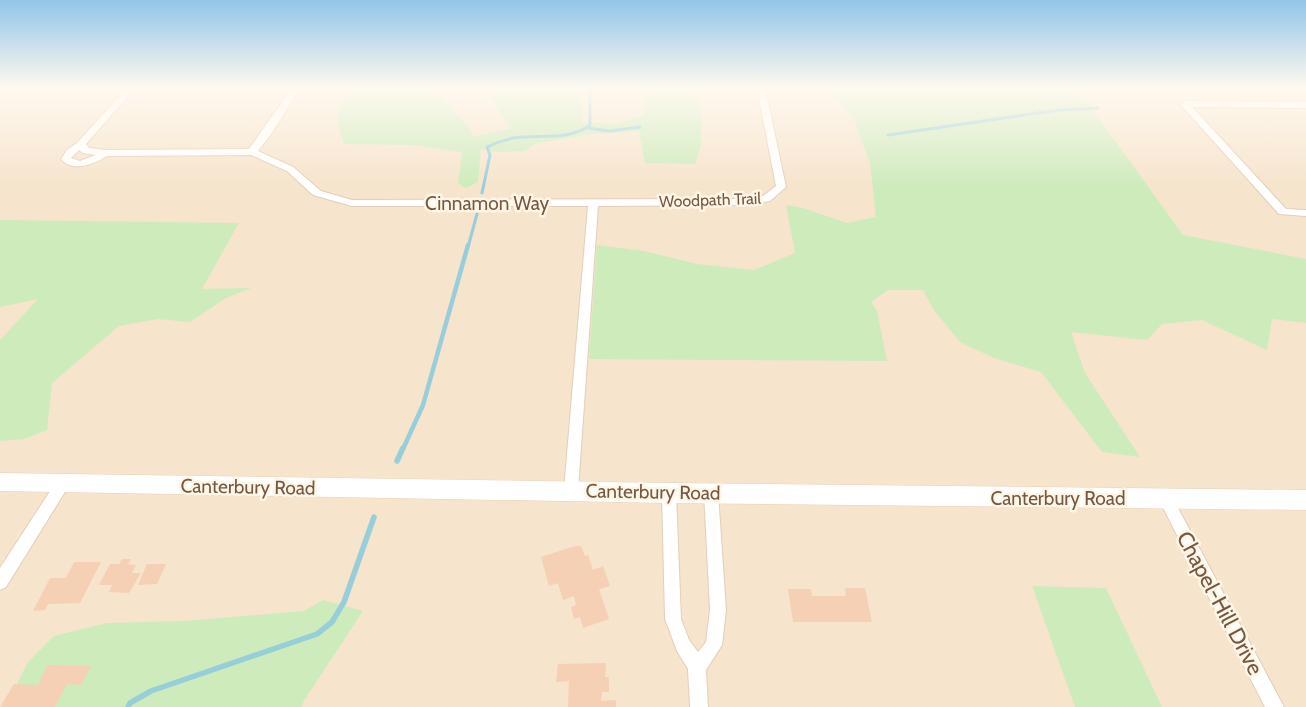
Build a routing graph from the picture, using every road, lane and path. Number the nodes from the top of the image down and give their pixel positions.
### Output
1 (102, 121) edge
2 (275, 121) edge
3 (768, 121) edge
4 (1200, 121) edge
5 (80, 146) junction
6 (252, 152) junction
7 (106, 153) junction
8 (593, 203) junction
9 (1306, 212) edge
10 (0, 482) edge
11 (63, 483) junction
12 (571, 490) junction
13 (711, 493) junction
14 (669, 494) junction
15 (1165, 498) junction
16 (1306, 500) edge
17 (0, 582) edge
18 (697, 667) junction
19 (699, 707) edge
20 (1275, 707) edge

1 - 5 street, Cinnamon Way
2 - 6 street
3 - 8 street, Woodpath Trail
4 - 9 street
5 - 7 street, Cinnamon Way
5 - 7 street, Cinnamon Way
6 - 7 street, Cinnamon Way
6 - 8 street, Cinnamon Way
8 - 12 street
10 - 11 street, Canterbury Road
11 - 12 street, Canterbury Road
11 - 17 street
12 - 14 street, Canterbury Road
13 - 14 street, Canterbury Road
13 - 15 street, Canterbury Road
13 - 18 street
14 - 18 street
15 - 16 street, Canterbury Road
15 - 20 street, Chapel-Hill Drive
18 - 19 street

